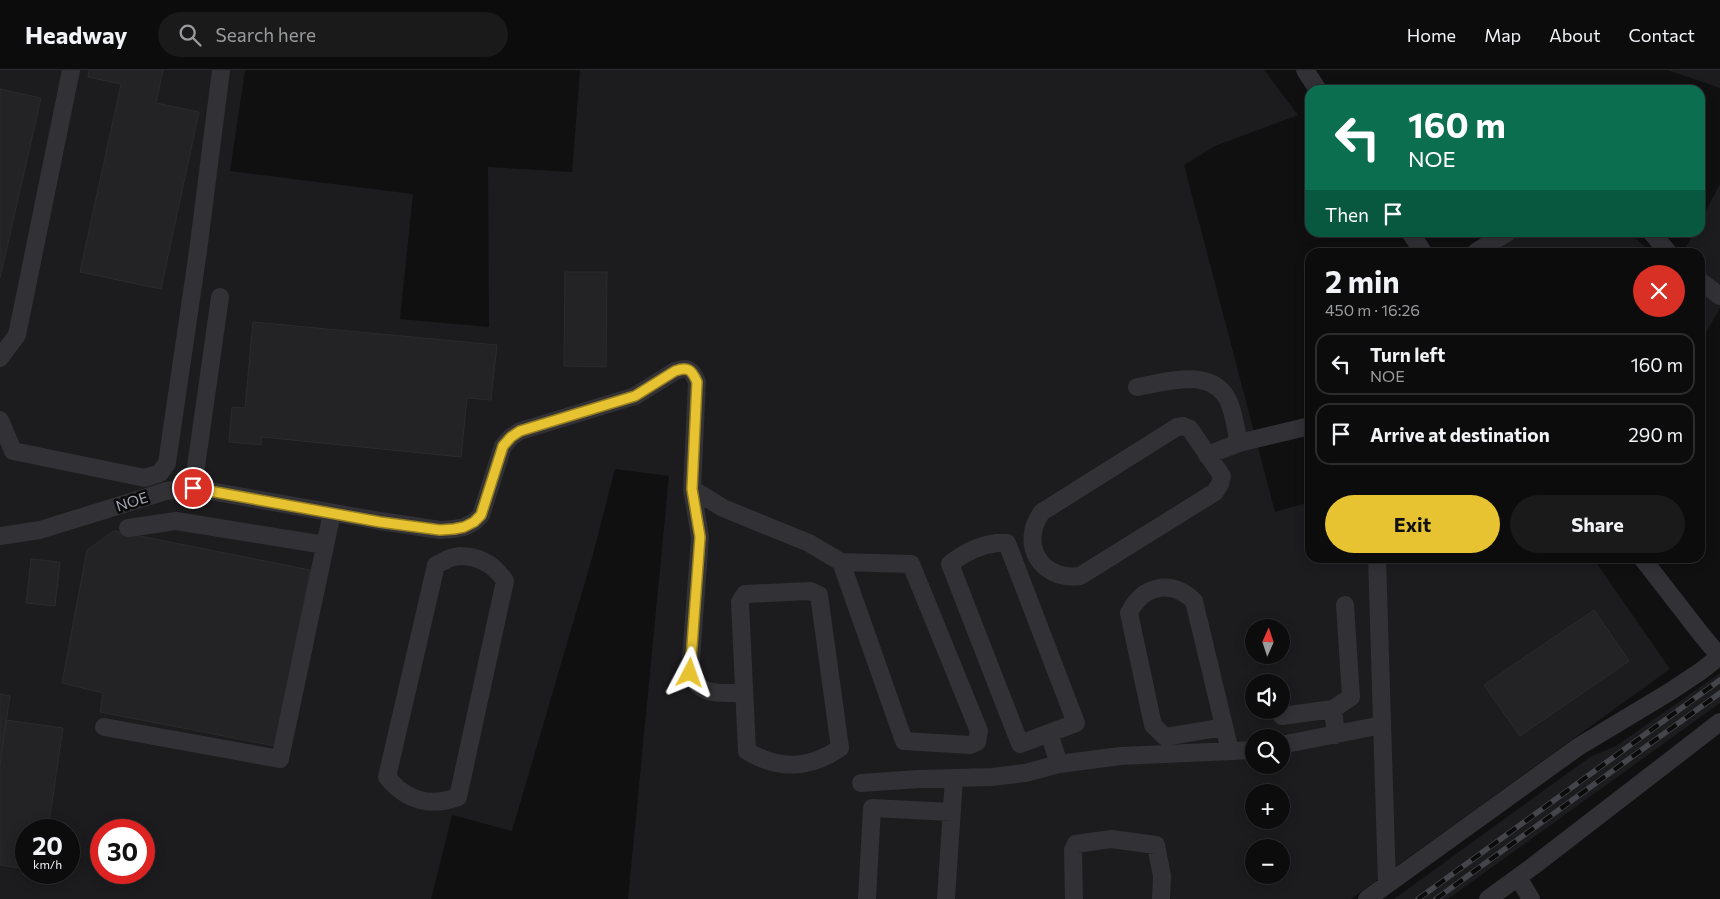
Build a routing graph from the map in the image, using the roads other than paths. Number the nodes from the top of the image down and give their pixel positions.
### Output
1 (71, 70) edge
2 (220, 70) edge
3 (1304, 70) edge
4 (1314, 85) edge
5 (1413, 237) edge
6 (1500, 237) edge
7 (1655, 237) edge
8 (1420, 248) edge
9 (1482, 248) edge
10 (1665, 248) edge
11 (1705, 285) edge
12 (1720, 296) edge
13 (220, 297) dead end
14 (0, 358) edge
15 (1137, 386) dead end
16 (0, 420) edge
17 (1305, 427) edge
18 (1239, 443) junction
19 (1207, 455) junction
20 (193, 488) junction
21 (692, 489) junction
22 (332, 513) junction
23 (128, 528) dead end
24 (454, 529) junction
25 (0, 536) edge
26 (325, 545) junction
27 (467, 556) junction
28 (841, 562) junction
29 (1377, 563) edge
30 (1646, 563) edge
31 (1344, 605) dead end
32 (1720, 657) edge
33 (744, 693) junction
34 (1333, 708) junction
35 (1290, 715) edge
36 (1720, 722) edge
37 (1382, 724) junction
38 (104, 727) dead end
39 (1224, 727) junction
40 (1048, 733) junction
41 (1336, 735) junction
42 (1290, 743) edge
43 (1245, 750) edge
44 (1230, 751) junction
45 (1059, 764) junction
46 (954, 778) junction
47 (861, 783) dead end
48 (952, 812) junction
49 (1518, 877) junction
50 (1387, 884) junction
51 (867, 899) edge
52 (946, 899) edge
53 (1074, 899) edge
54 (1161, 899) edge
55 (1367, 899) edge
56 (1488, 899) edge
57 (1531, 899) edge

1 - 14 street
2 - 16 street
3 - 4 street
5 - 8 street
6 - 9 street
7 - 10 street
11 - 12 street
13 - 20 street
15 - 18 street
17 - 18 street
18 - 19 street
19 - 19 street
20 - 22 street, NOE
20 - 25 street, NOE
21 - 24 street, NOE
21 - 28 street
21 - 33 street, NOE
22 - 24 street, NOE
22 - 26 street
23 - 26 street
24 - 27 street
26 - 38 street
27 - 27 street
28 - 28 street
29 - 37 street
30 - 32 street, bridge
31 - 34 street
32 - 50 street
33 - 33 street
34 - 35 street
34 - 41 street
36 - 49 street
37 - 41 street
37 - 50 street
39 - 39 street
39 - 44 street
40 - 40 street
40 - 45 street
41 - 42 street
43 - 44 street
44 - 45 street
45 - 46 street
46 - 47 street
46 - 48 street
48 - 51 street
48 - 52 street
49 - 56 street
49 - 57 street
50 - 55 street
53 - 54 street

